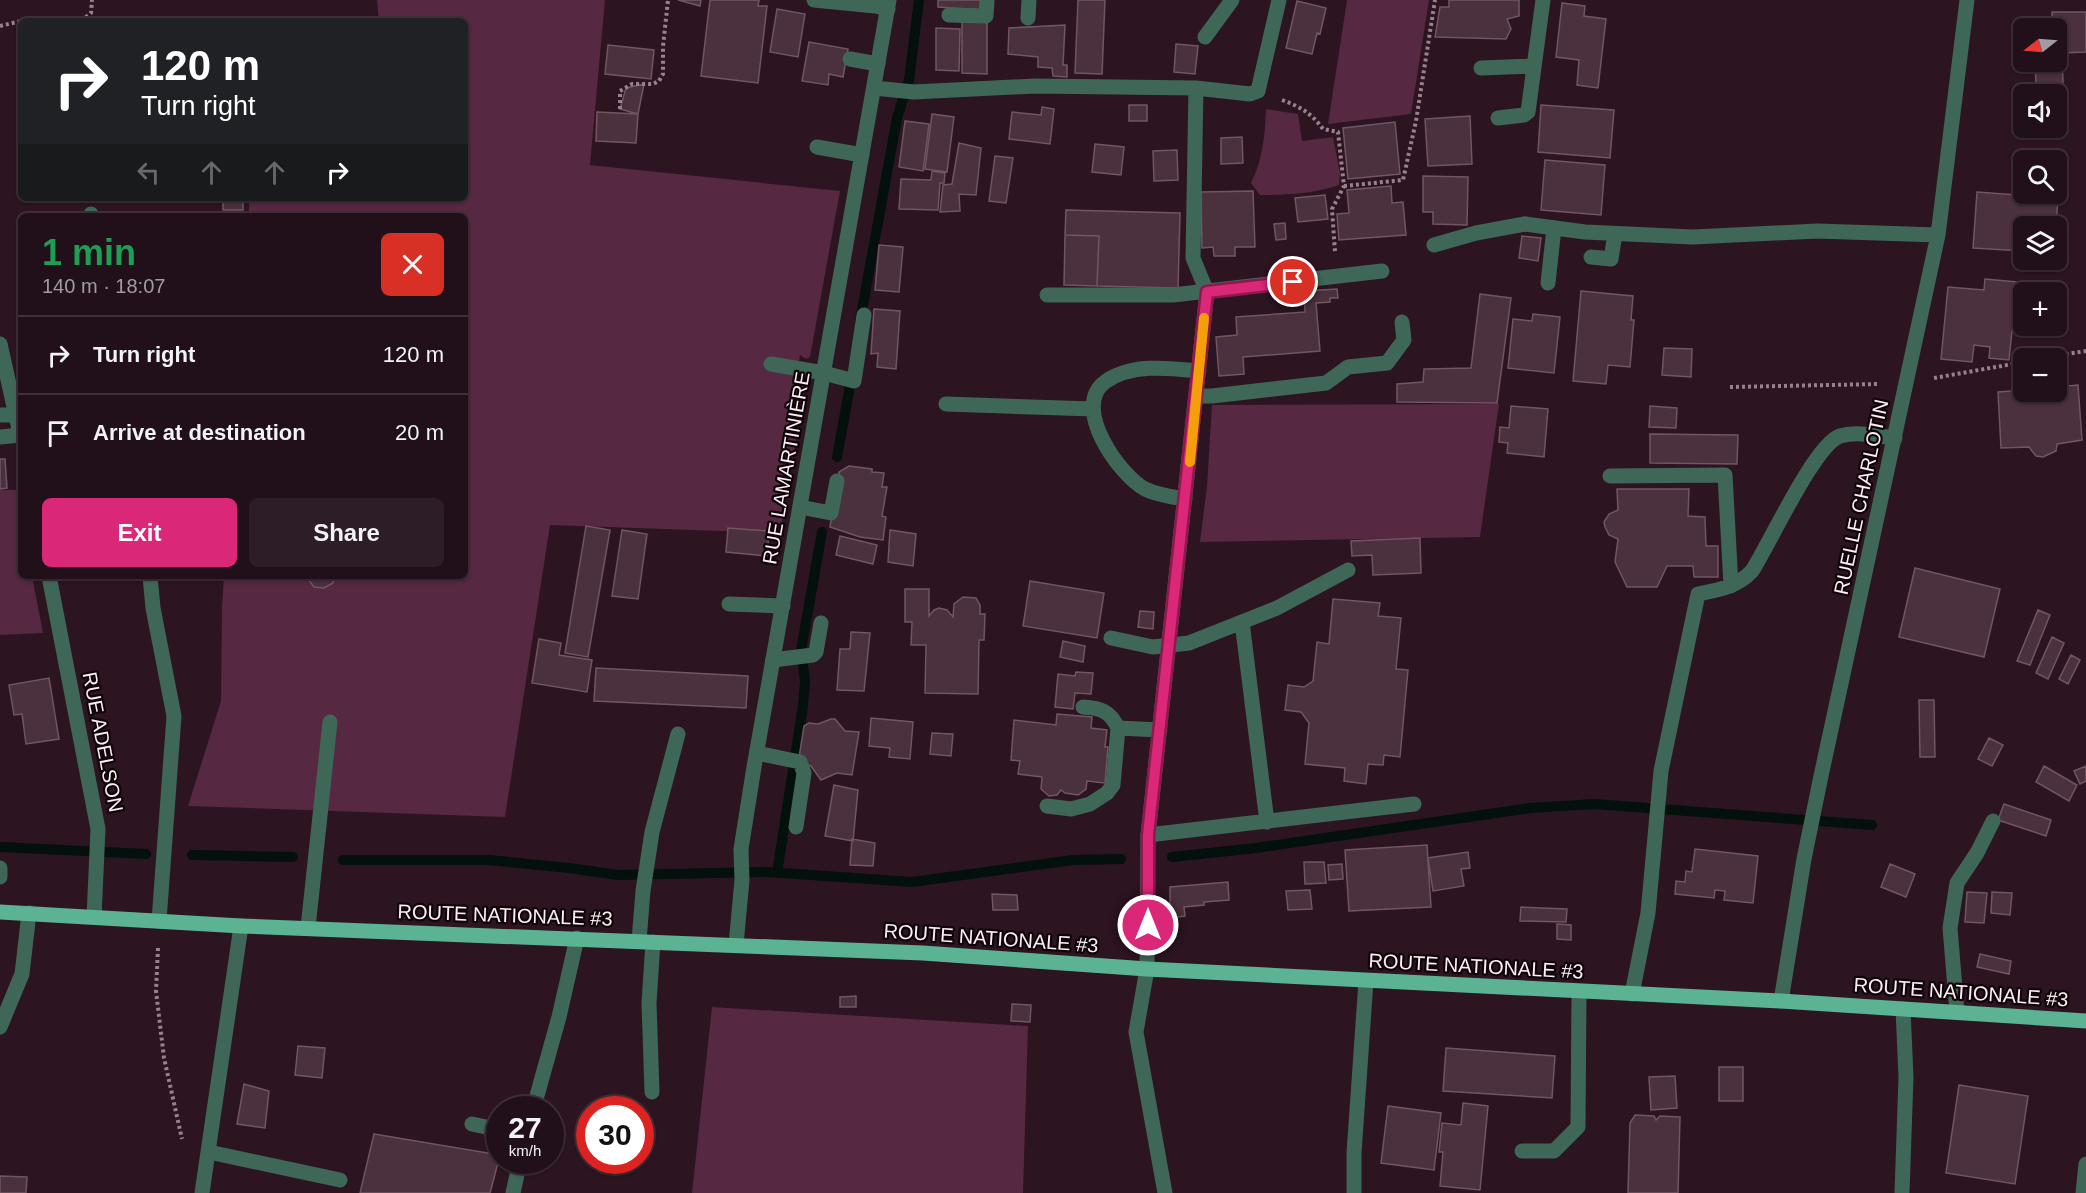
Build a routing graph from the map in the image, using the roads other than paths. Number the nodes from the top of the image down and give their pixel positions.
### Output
1 (814, 0) edge
2 (987, 0) edge
3 (1029, 0) edge
4 (1232, 0) edge
5 (1279, 0) edge
6 (1543, 0) edge
7 (1967, 0) edge
8 (889, 5) edge
9 (949, 15) dead end
10 (1028, 18) dead end
11 (1205, 37) dead end
12 (850, 59) dead end
13 (878, 64) junction
14 (1534, 66) junction
15 (1481, 68) dead end
16 (874, 88) junction
17 (1196, 88) junction
18 (1498, 118) dead end
19 (817, 147) dead end
20 (862, 155) junction
21 (1554, 228) junction
22 (1615, 234) junction
23 (1938, 235) junction
24 (1434, 245) dead end
25 (1591, 257) dead end
26 (1382, 271) dead end
27 (1548, 283) dead end
28 (1207, 292) junction
29 (1047, 295) dead end
30 (864, 315) dead end
31 (1402, 322) dead end
32 (0, 344) edge
33 (771, 364) dead end
34 (1199, 371) junction
35 (824, 373) junction
36 (3, 375) edge
37 (1197, 396) junction
38 (946, 404) dead end
39 (1093, 409) junction
40 (0, 415) edge
41 (16, 415) junction
42 (18, 424) edge
43 (0, 437) edge
44 (18, 437) edge
45 (1895, 438) junction
46 (1610, 476) dead end
47 (837, 481) dead end
48 (1185, 499) junction
49 (800, 507) junction
50 (1348, 570) dead end
51 (50, 579) edge
52 (150, 579) edge
53 (1731, 586) junction
54 (729, 604) dead end
55 (783, 606) junction
56 (1242, 622) junction
57 (821, 623) dead end
58 (1111, 638) dead end
59 (1170, 645) junction
60 (773, 660) junction
61 (1083, 707) dead end
62 (330, 722) dead end
63 (1118, 728) junction
64 (1160, 730) junction
65 (678, 734) dead end
66 (757, 753) junction
67 (1414, 804) dead end
68 (1047, 806) dead end
69 (1993, 821) dead end
70 (1267, 822) junction
71 (796, 827) dead end
72 (1148, 835) junction
73 (0, 870) edge
74 (0, 876) edge
75 (0, 912) edge
76 (29, 913) junction
77 (94, 917) junction
78 (159, 921) junction
79 (241, 926) junction
80 (308, 928) junction
81 (577, 938) junction
82 (646, 941) junction
83 (736, 945) junction
84 (1148, 969) junction
85 (1366, 981) junction
86 (1579, 992) junction
87 (1632, 994) junction
88 (1781, 1001) junction
89 (1904, 1009) junction
90 (1956, 1012) junction
91 (2086, 1021) edge
92 (0, 1027) edge
93 (652, 1092) dead end
94 (537, 1096) edge
95 (472, 1124) dead end
96 (486, 1127) edge
97 (1522, 1151) dead end
98 (209, 1152) junction
99 (2086, 1164) edge
100 (517, 1174) edge
101 (340, 1180) dead end
102 (202, 1193) edge
103 (513, 1193) edge
104 (1165, 1193) edge
105 (1354, 1193) edge
106 (1902, 1193) edge
107 (2083, 1193) edge

1 - 8 street
2 - 9 street
3 - 10 street
4 - 11 street
5 - 17 street
6 - 14 street
7 - 23 street, RUELLE CHARLOTIN
8 - 13 street, RUE LAMARTINIÈRE
12 - 13 street
13 - 16 street, RUE LAMARTINIÈRE
14 - 15 street
14 - 18 street
16 - 17 street
16 - 20 street, RUE LAMARTINIÈRE
17 - 28 street
19 - 20 street
20 - 35 street, RUE LAMARTINIÈRE
21 - 22 street
21 - 24 street
21 - 27 street
22 - 23 street
22 - 25 street
23 - 45 street, RUELLE CHARLOTIN
26 - 28 street
28 - 29 street
28 - 34 street
30 - 35 street
31 - 37 street
32 - 36 street
33 - 35 street
34 - 37 street
34 - 39 street
35 - 49 street, RUE LAMARTINIÈRE
36 - 41 street
37 - 48 street
38 - 39 street
39 - 48 street
40 - 41 street
41 - 42 street
43 - 44 street
45 - 53 street
45 - 88 street, RUELLE CHARLOTIN
46 - 53 street
47 - 49 street
48 - 59 street
49 - 55 street, RUE LAMARTINIÈRE
50 - 56 street
51 - 77 street, RUE ADELSON
52 - 78 street
53 - 87 street
54 - 55 street
55 - 60 street, RUE LAMARTINIÈRE
56 - 59 street
56 - 70 street
57 - 60 street
58 - 59 street
59 - 64 street
60 - 66 street, RUE LAMARTINIÈRE
61 - 63 street
62 - 80 street
63 - 64 street
63 - 68 street
64 - 72 street
65 - 82 street
66 - 71 street
66 - 83 street, RUE LAMARTINIÈRE
67 - 70 street
69 - 90 street
70 - 72 street
72 - 84 street
73 - 74 street
75 - 76 main road, ROUTE NATIONALE #3
76 - 77 main road, ROUTE NATIONALE #3
76 - 92 street
77 - 78 main road, ROUTE NATIONALE #3
78 - 79 main road, ROUTE NATIONALE #3
79 - 80 main road, ROUTE NATIONALE #3
79 - 98 street
80 - 81 main road, ROUTE NATIONALE #3
81 - 82 main road, ROUTE NATIONALE #3
81 - 94 street
82 - 83 main road, ROUTE NATIONALE #3
82 - 93 street
83 - 84 main road, ROUTE NATIONALE #3
84 - 85 main road, ROUTE NATIONALE #3
84 - 104 street
85 - 86 main road, ROUTE NATIONALE #3
85 - 105 street
86 - 87 main road, ROUTE NATIONALE #3
86 - 97 street
87 - 88 main road, ROUTE NATIONALE #3
88 - 89 main road, ROUTE NATIONALE #3
89 - 90 main road, ROUTE NATIONALE #3
89 - 106 street
90 - 91 main road, ROUTE NATIONALE #3
95 - 96 street
98 - 101 street
98 - 102 street
99 - 107 street
100 - 103 street

